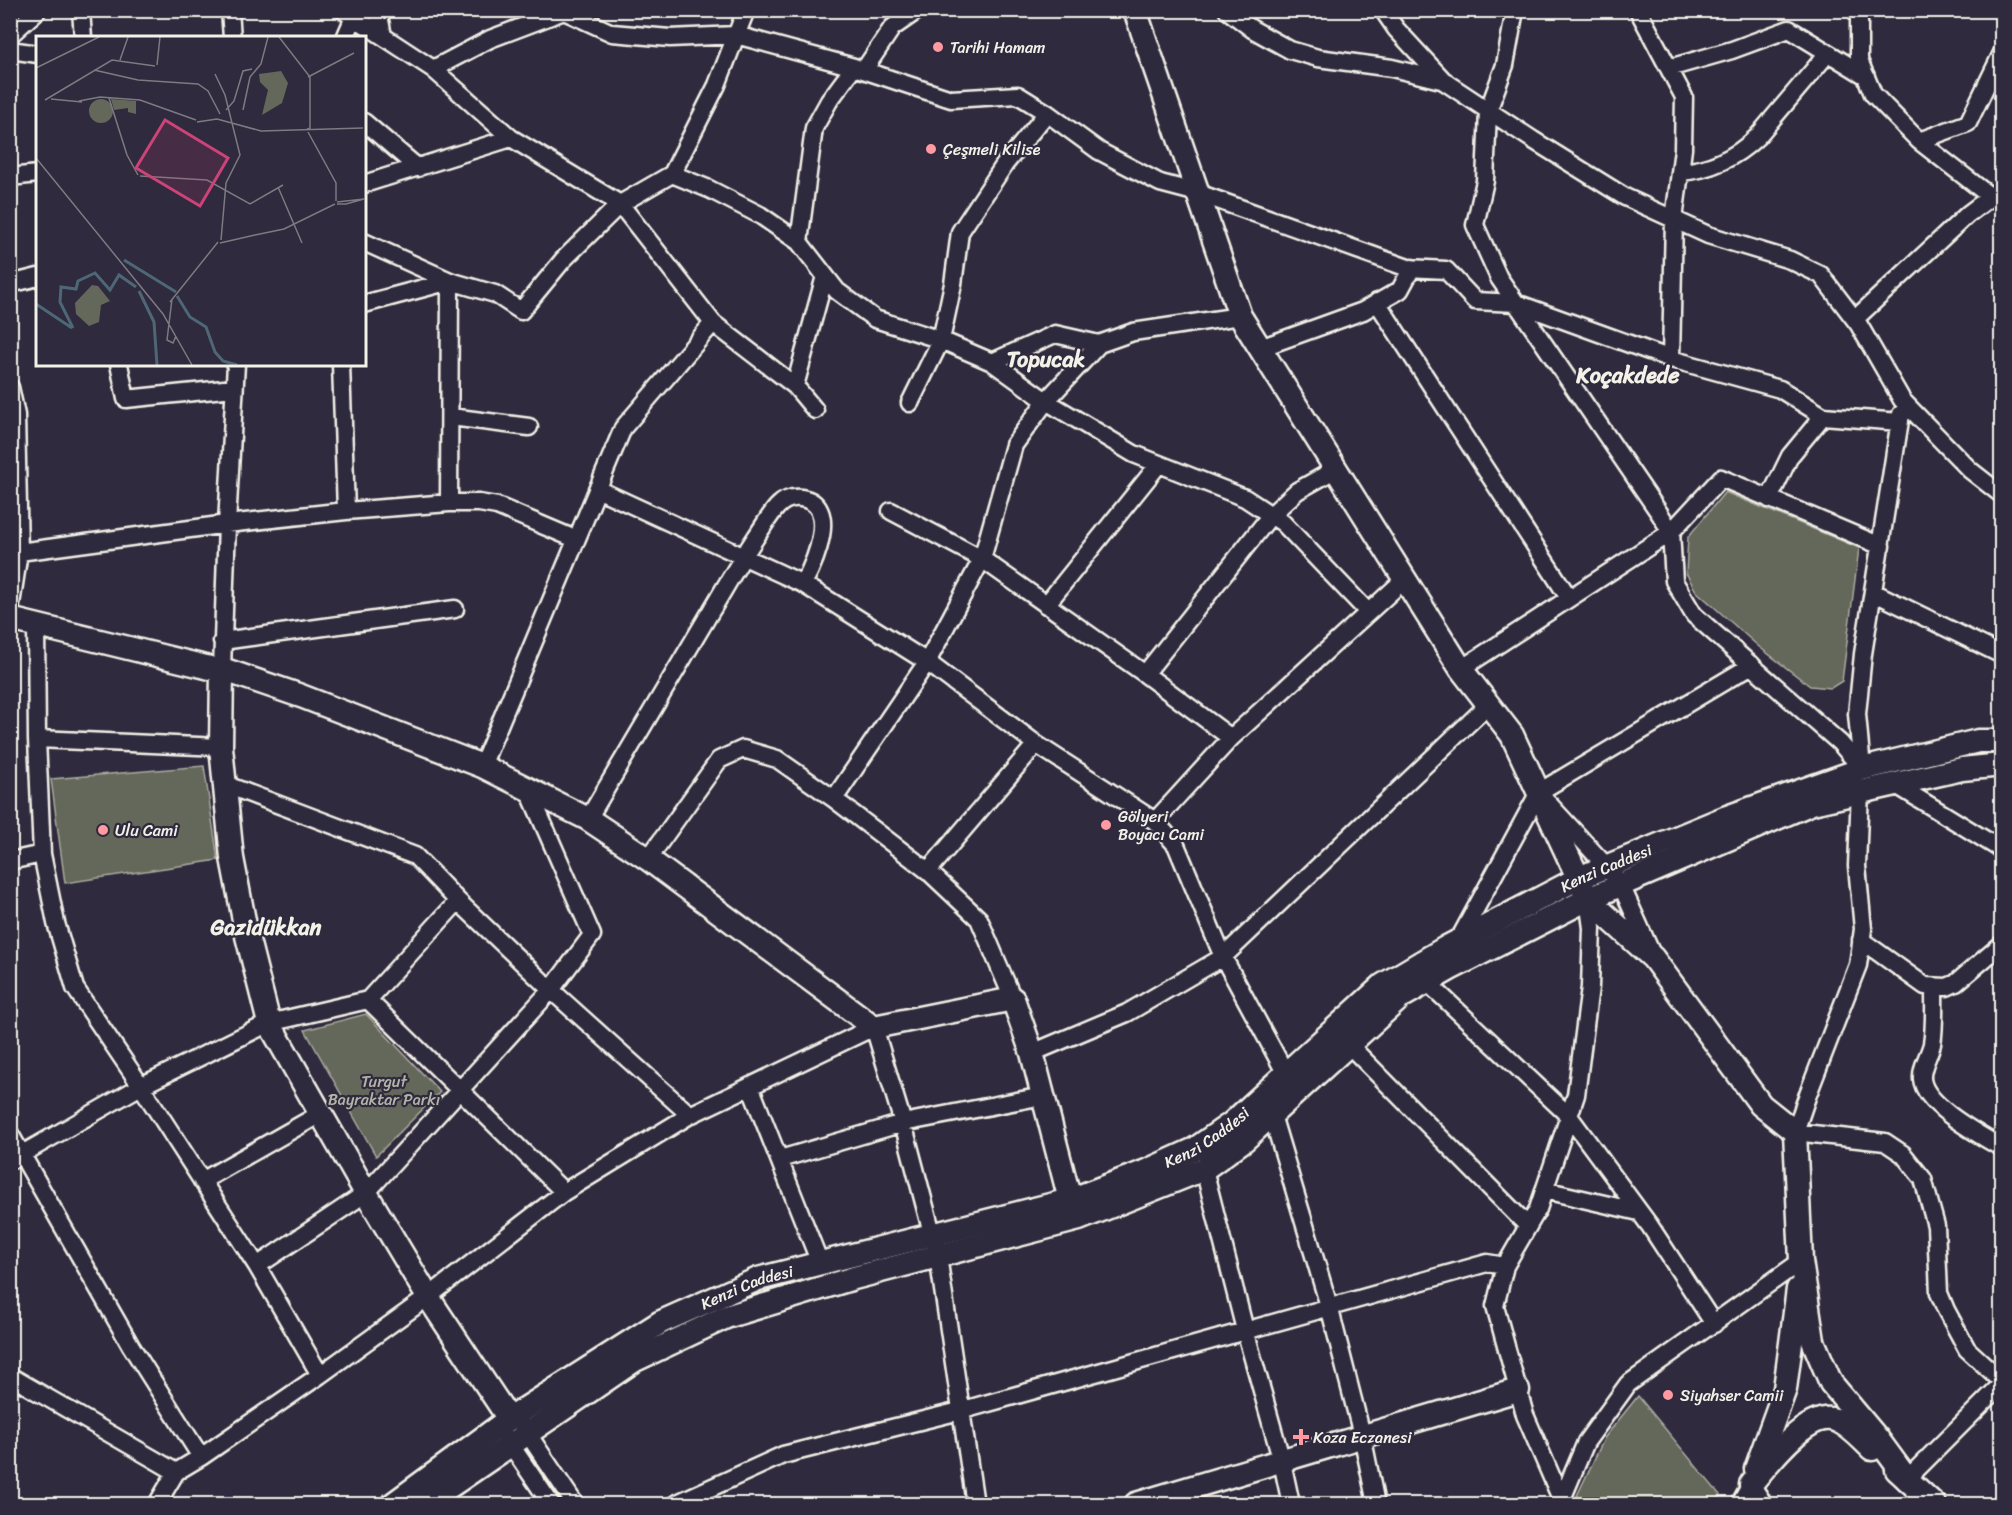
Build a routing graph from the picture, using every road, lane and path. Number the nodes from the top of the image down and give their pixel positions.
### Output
1 (38, 10) edge
2 (81, 10) edge
3 (230, 10) edge
4 (378, 10) edge
5 (746, 10) edge
6 (918, 10) edge
7 (1135, 10) edge
8 (1227, 10) edge
9 (1383, 10) edge
10 (1515, 10) edge
11 (1638, 10) edge
12 (1859, 10) edge
13 (349, 14) edge
14 (10, 35) edge
15 (736, 35) junction
16 (83, 36) edge
17 (232, 36) edge
18 (345, 36) edge
19 (383, 36) junction
20 (10, 50) edge
21 (1828, 53) junction
22 (2001, 53) edge
23 (36, 54) edge
24 (1669, 68) junction
25 (433, 69) junction
26 (859, 69) junction
27 (1866, 76) junction
28 (1445, 82) junction
29 (1488, 111) junction
30 (1047, 113) junction
31 (366, 124) edge
32 (511, 138) junction
33 (1919, 141) junction
34 (418, 168) junction
35 (1680, 172) junction
36 (36, 174) edge
37 (672, 174) junction
38 (10, 177) edge
39 (366, 183) edge
40 (1198, 194) junction
41 (1996, 195) edge
42 (620, 204) junction
43 (1674, 219) junction
44 (799, 242) junction
45 (366, 243) edge
46 (1412, 268) junction
47 (825, 276) junction
48 (36, 278) edge
49 (450, 280) junction
50 (10, 284) edge
51 (1377, 302) junction
52 (366, 303) edge
53 (1516, 303) junction
54 (1240, 316) junction
55 (1855, 319) junction
56 (712, 323) junction
57 (941, 340) junction
58 (1099, 344) junction
59 (1260, 348) junction
60 (1671, 359) junction
61 (992, 362) junction
62 (119, 366) edge
63 (236, 366) edge
64 (341, 366) edge
65 (795, 386) junction
66 (10, 387) edge
67 (234, 388) junction
68 (1902, 400) junction
69 (1046, 401) junction
70 (910, 403) dead end
71 (815, 410) dead end
72 (1823, 416) junction
73 (451, 417) junction
74 (1899, 422) junction
75 (530, 427) dead end
76 (1159, 464) junction
77 (1336, 469) junction
78 (597, 489) junction
79 (2001, 495) edge
80 (1769, 499) junction
81 (14, 500) edge
82 (449, 503) junction
83 (346, 511) junction
84 (891, 511) dead end
85 (1271, 515) junction
86 (227, 524) junction
87 (1671, 532) junction
88 (575, 539) junction
89 (1881, 546) junction
90 (19, 552) junction
91 (743, 558) junction
92 (982, 559) junction
93 (1405, 579) junction
94 (803, 584) junction
95 (1873, 592) junction
96 (1569, 598) junction
97 (1046, 604) junction
98 (455, 609) dead end
99 (10, 611) edge
100 (1368, 612) junction
101 (10, 619) edge
102 (36, 625) junction
103 (222, 640) junction
104 (2001, 655) edge
105 (927, 662) junction
106 (1752, 665) junction
107 (222, 669) junction
108 (1461, 669) junction
109 (1145, 674) junction
110 (1489, 704) junction
111 (1231, 738) junction
112 (37, 739) junction
113 (2001, 741) edge
114 (1036, 744) junction
115 (221, 747) junction
116 (2001, 765) edge
117 (482, 766) junction
118 (1861, 780) junction
119 (1893, 783) junction
120 (224, 784) junction
121 (528, 789) junction
122 (1539, 792) junction
123 (834, 799) junction
124 (588, 819) junction
125 (1155, 821) junction
126 (2001, 850) edge
127 (42, 854) junction
128 (648, 859) junction
129 (10, 861) edge
130 (1607, 867) junction
131 (928, 871) junction
132 (1579, 878) junction
133 (1621, 885) junction
134 (1588, 899) junction
135 (458, 901) junction
136 (1861, 940) junction
137 (1458, 941) junction
138 (2001, 944) edge
139 (1223, 957) junction
140 (1653, 958) junction
141 (1427, 982) junction
142 (1934, 988) junction
143 (551, 990) junction
144 (1013, 999) junction
145 (368, 1000) junction
146 (269, 1023) junction
147 (874, 1027) junction
148 (1349, 1045) junction
149 (1032, 1053) junction
150 (1286, 1074) junction
151 (141, 1086) junction
152 (750, 1086) junction
153 (459, 1091) junction
154 (1042, 1096) junction
155 (320, 1114) junction
156 (690, 1115) junction
157 (1272, 1115) junction
158 (1569, 1116) junction
159 (903, 1123) junction
160 (1795, 1132) junction
161 (10, 1134) edge
162 (2001, 1148) edge
163 (16, 1158) edge
164 (780, 1159) junction
165 (1204, 1168) junction
166 (202, 1181) junction
167 (1544, 1190) junction
168 (564, 1192) junction
169 (366, 1193) junction
170 (1070, 1200) junction
171 (1639, 1212) junction
172 (1528, 1226) junction
173 (932, 1233) junction
174 (938, 1256) junction
175 (1801, 1261) junction
176 (820, 1263) junction
177 (257, 1266) junction
178 (1506, 1266) junction
179 (428, 1297) junction
180 (1329, 1306) junction
181 (1714, 1324) junction
182 (1245, 1330) junction
183 (320, 1375) junction
184 (10, 1376) edge
185 (2001, 1382) edge
186 (1831, 1383) junction
187 (1785, 1389) junction
188 (1518, 1390) junction
189 (960, 1411) junction
190 (1819, 1420) junction
191 (512, 1428) junction
192 (1362, 1435) junction
193 (201, 1457) junction
194 (1282, 1462) junction
195 (176, 1472) junction
196 (1907, 1479) junction
197 (1751, 1484) junction
198 (1561, 1503) edge
199 (157, 1504) edge
200 (393, 1504) edge
201 (424, 1504) edge
202 (550, 1504) edge
203 (575, 1504) edge
204 (675, 1504) edge
205 (975, 1504) edge
206 (1136, 1504) edge
207 (1291, 1504) edge
208 (1376, 1504) edge
209 (1740, 1504) edge
210 (1764, 1504) edge
211 (1934, 1504) edge

1 - 14 street
2 - 16 street
3 - 17 street
4 - 19 street
5 - 15 street
6 - 26 street
7 - 40 street
8 - 28 street
9 - 28 street
10 - 29 street
11 - 24 street
12 - 27 street
13 - 18 street
13 - 19 street
15 - 25 street
15 - 26 street
15 - 37 street
19 - 25 street
20 - 23 street
21 - 24 street
21 - 27 street
21 - 35 street
22 - 33 street
24 - 35 street
25 - 32 street
26 - 30 street
26 - 44 street
27 - 33 street
28 - 29 street
29 - 43 street
29 - 53 street
30 - 40 street
30 - 57 street
31 - 34 street
32 - 34 street
32 - 42 street
33 - 41 street
34 - 39 street
35 - 43 street
36 - 38 street
37 - 42 street
37 - 44 street
40 - 46 street
40 - 54 street
41 - 55 street
42 - 49 street
42 - 56 street
43 - 55 street
43 - 60 street
44 - 47 street
45 - 49 street
46 - 51 street
46 - 53 street
47 - 57 street
47 - 65 street
48 - 50 street
49 - 52 street
49 - 73 street
51 - 59 street
51 - 96 street
53 - 60 street
53 - 87 street
54 - 58 street
54 - 59 street
55 - 68 street
56 - 65 street
56 - 78 street
57 - 61 street
57 - 70 street
58 - 61 street
58 - 69 street
59 - 77 street
60 - 72 street
61 - 69 street
62 - 67 street
63 - 67 street
64 - 83 street
65 - 71 street
66 - 81 street
67 - 86 street
68 - 74 street
68 - 79 street
69 - 76 street
69 - 92 street
72 - 74 street
72 - 80 street
73 - 75 street
73 - 82 street
74 - 89 street
76 - 85 street
76 - 97 street
77 - 85 street
77 - 93 street
78 - 88 street
78 - 91 street
80 - 87 street
80 - 89 street
81 - 90 street
82 - 83 street
82 - 88 street
83 - 86 street
84 - 92 street
85 - 100 street
85 - 109 street
86 - 90 street
86 - 103 street
87 - 96 street
87 - 106 street
88 - 117 street
89 - 95 street
90 - 99 street
91 - 94 street
91 - 94 street
91 - 124 street
92 - 97 street
92 - 105 street
93 - 100 street
93 - 108 street
94 - 105 street
95 - 104 street
95 - 118 street
96 - 108 street
97 - 109 street
98 - 103 street
100 - 111 street
101 - 102 street
102 - 107 street
102 - 112 street
103 - 107 street
105 - 114 street
105 - 123 street
106 - 118 street
106 - 122 street
107 - 115 street
107 - 117 street
108 - 110 street
109 - 111 street
110 - 122 street
110 - 139 street
111 - 125 street
112 - 115 street
112 - 127 street
113 - 118 street, Kenzi Caddesi
114 - 125 street
114 - 131 street
115 - 120 street
116 - 119 street, Kenzi Caddesi
117 - 121 street
118 - 119 street, Kenzi Caddesi
118 - 130 street, Kenzi Caddesi
118 - 133 street, Kenzi Caddesi
118 - 136 street
119 - 126 street
120 - 135 street
120 - 146 street
121 - 124 street
121 - 143 street
122 - 130 street
122 - 132 street
122 - 137 street
123 - 128 street
123 - 131 street
124 - 128 street
125 - 139 street
127 - 129 street
127 - 151 street
128 - 147 street
130 - 132 street, Kenzi Caddesi
130 - 133 street
131 - 144 street
132 - 134 street
132 - 137 street, Kenzi Caddesi
133 - 134 street, Kenzi Caddesi
133 - 140 street
134 - 140 street
134 - 141 street, Kenzi Caddesi
134 - 158 street
135 - 143 street
135 - 145 street
136 - 142 street
136 - 160 street
137 - 150 street, Kenzi Caddesi
138 - 142 street
139 - 149 street
139 - 150 street
140 - 160 street
141 - 148 street, Kenzi Caddesi
141 - 158 street
142 - 162 street
143 - 153 street
143 - 156 street
144 - 147 street
144 - 149 street
145 - 146 street
145 - 153 street
146 - 151 street
146 - 155 street
147 - 152 street
147 - 159 street
148 - 157 street, Kenzi Caddesi
148 - 172 street
149 - 154 street
150 - 170 street, Kenzi Caddesi
151 - 163 street
151 - 166 street
152 - 156 street
152 - 164 street
153 - 168 street
153 - 169 street
154 - 159 street
154 - 170 street
155 - 166 street
155 - 169 street
156 - 168 street
157 - 165 street, Kenzi Caddesi
157 - 180 street
158 - 167 street
158 - 171 street
159 - 164 street
159 - 173 street
160 - 175 street
160 - 185 street
161 - 163 street
163 - 193 street
164 - 176 street
165 - 174 street, Kenzi Caddesi
165 - 182 street
166 - 177 street
167 - 171 street
167 - 172 street
168 - 179 street
169 - 177 street
169 - 179 street
170 - 173 street, Kenzi Caddesi
171 - 181 street
172 - 178 street
173 - 174 street
173 - 176 street, Kenzi Caddesi
174 - 189 street
174 - 191 street, Kenzi Caddesi
175 - 181 street
175 - 186 street
175 - 187 street
176 - 191 street, Kenzi Caddesi
177 - 183 street
178 - 180 street
178 - 188 street
179 - 183 street
179 - 191 street
180 - 182 street
180 - 192 street
181 - 198 street
182 - 189 street
182 - 194 street
183 - 193 street
184 - 195 street
185 - 196 street
186 - 187 street
186 - 190 street
186 - 196 street
187 - 190 street
187 - 197 street
188 - 192 street
188 - 198 street
189 - 204 street
189 - 205 street
190 - 196 street
190 - 197 street
191 - 200 street, Kenzi Caddesi
191 - 201 street, Kenzi Caddesi
191 - 202 street
191 - 203 street
192 - 194 street
192 - 208 street
193 - 195 street
194 - 206 street
194 - 207 street
195 - 199 street
196 - 211 street
197 - 209 street
197 - 210 street

